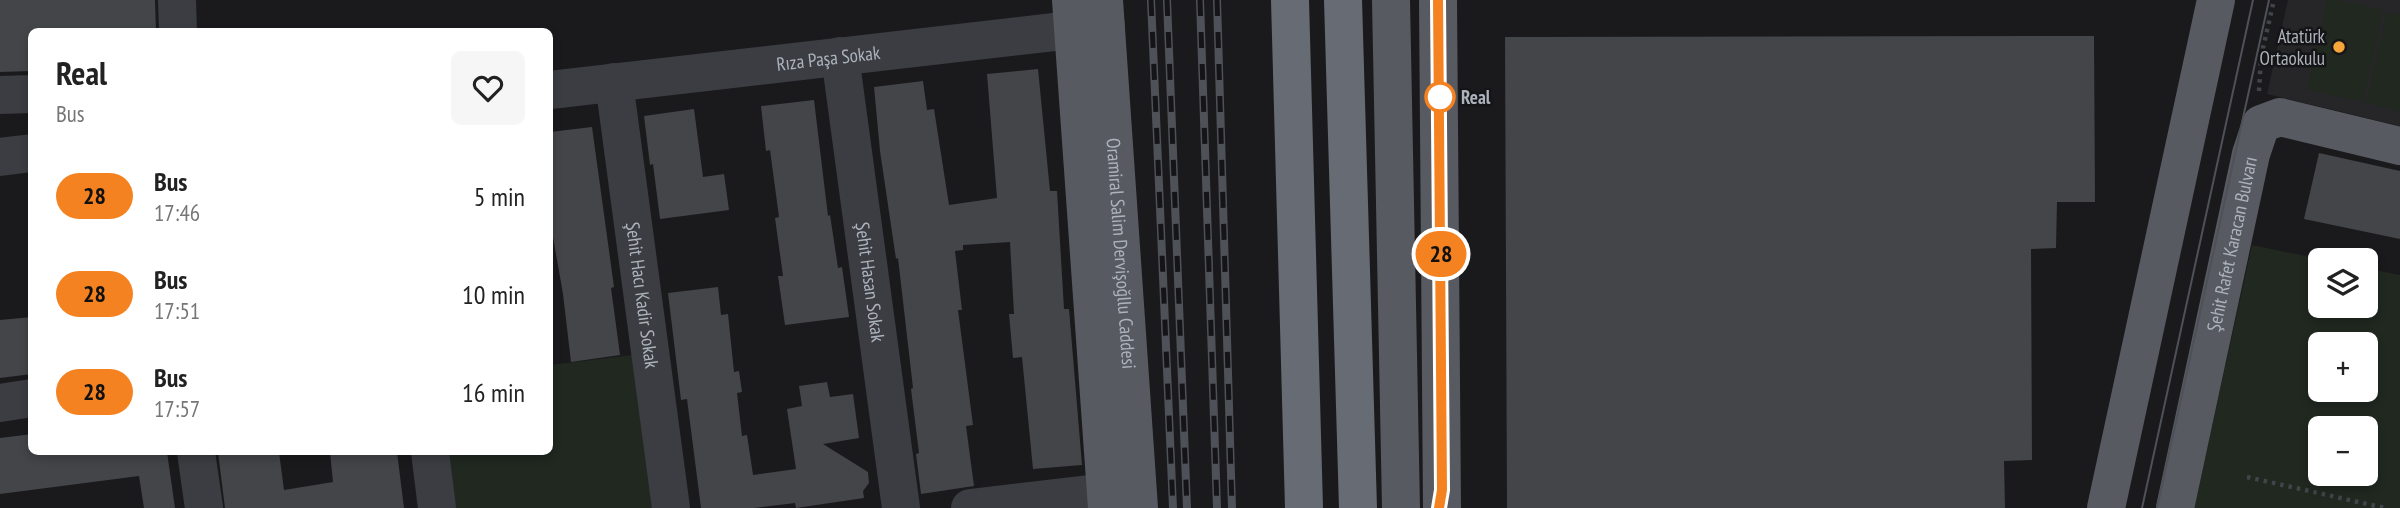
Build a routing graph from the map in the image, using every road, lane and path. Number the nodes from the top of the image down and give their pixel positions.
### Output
1 (177, 0) edge
2 (1290, 0) edge
3 (1343, 0) edge
4 (1391, 0) edge
5 (1438, 0) edge
6 (2216, 0) edge
7 (2274, 0) edge
8 (1089, 14) edge
9 (178, 28) edge
10 (840, 56) junction
11 (614, 82) junction
12 (553, 90) edge
13 (28, 94) edge
14 (0, 95) edge
15 (2259, 96) dead end
16 (2400, 146) edge
17 (28, 154) edge
18 (0, 157) edge
19 (28, 399) edge
20 (0, 403) edge
21 (196, 455) edge
22 (430, 455) edge
23 (2247, 477) dead end
24 (1441, 502) edge
25 (1117, 503) edge
26 (204, 508) edge
27 (437, 508) edge
28 (671, 508) edge
29 (901, 508) edge
30 (970, 508) edge
31 (1304, 508) edge
32 (1358, 508) edge
33 (1401, 508) edge
34 (2106, 508) edge
35 (2175, 508) edge
36 (2385, 508) edge

1 - 9 street
2 - 31 highway
3 - 32 highway
4 - 33 main road
5 - 24 main road
6 - 34 main road
7 - 15 path
8 - 10 street, Rıza Paşa Sokak
8 - 25 main road, Oramiral Salim Dervişoğllu Caddesi
10 - 11 street, Rıza Paşa Sokak
10 - 29 street, Şehit Hasan Sokak
11 - 12 street, Rıza Paşa Sokak
11 - 28 street, Şehit Hacı Kadir Sokak
13 - 14 street
16 - 35 main road, Şehit Rafet Karacan Bulvarı
17 - 18 street
19 - 20 street
21 - 26 street
22 - 27 street
23 - 36 path
25 - 30 street

